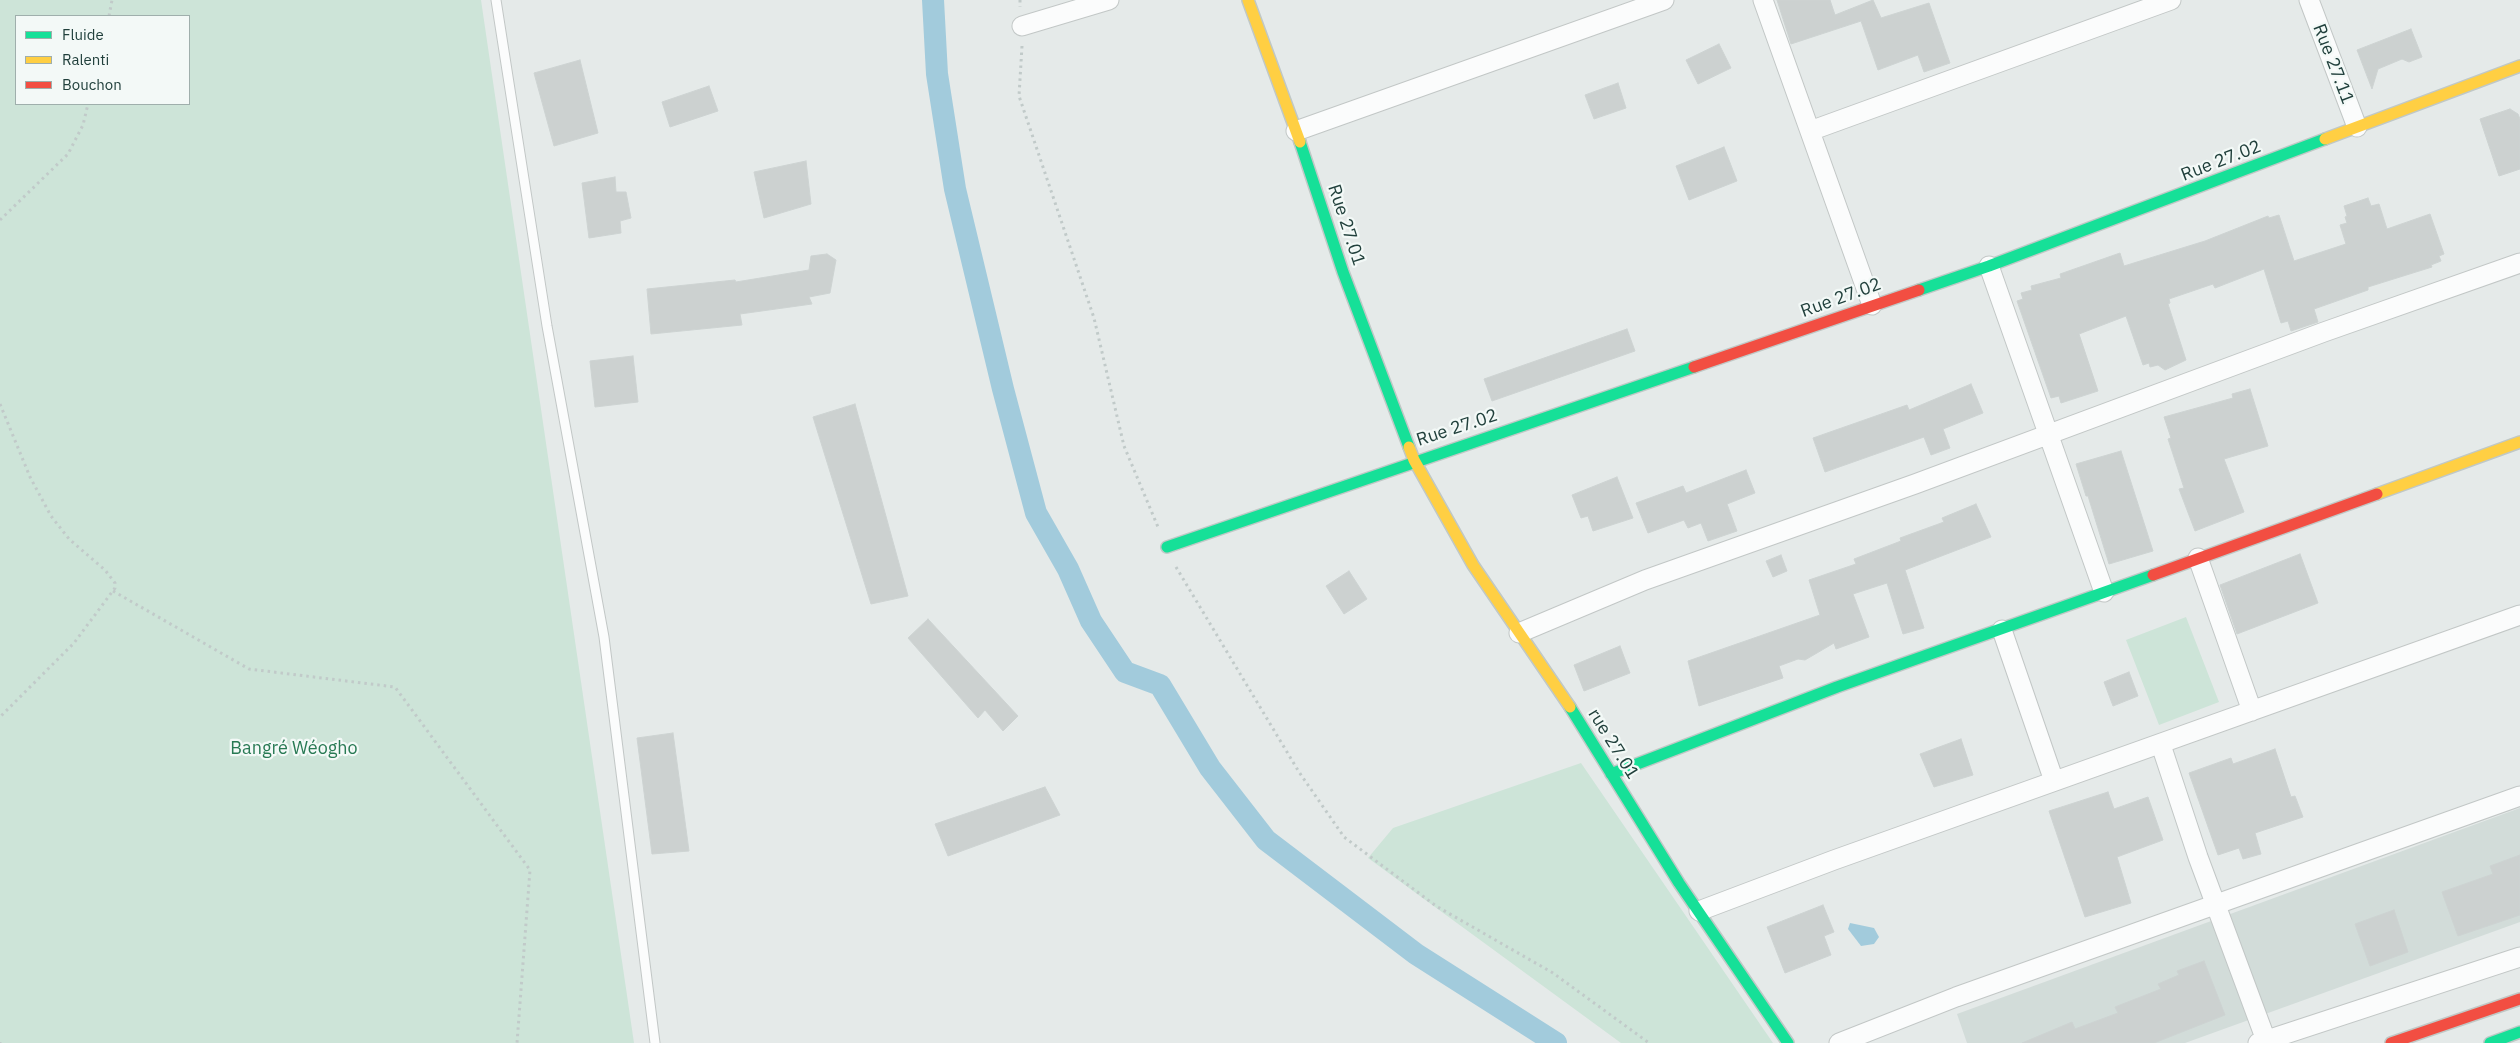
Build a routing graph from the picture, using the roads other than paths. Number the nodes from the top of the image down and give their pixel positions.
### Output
1 (496, 0) edge
2 (1108, 0) edge
3 (1248, 0) edge
4 (1664, 0) edge
5 (1763, 0) edge
6 (2171, 0) edge
7 (2309, 0) edge
8 (1022, 26) road end
9 (2520, 66) edge
10 (2357, 127) junction
11 (1296, 131) junction
12 (1810, 131) junction
13 (2520, 263) edge
14 (1989, 266) junction
15 (1872, 305) junction
16 (2048, 435) junction
17 (2520, 442) edge
18 (1414, 460) junction
19 (1167, 547) road end
20 (2198, 558) junction
21 (2104, 592) junction
22 (2520, 614) edge
23 (2002, 630) junction
24 (1519, 633) junction
25 (2252, 711) junction
26 (2161, 745) junction
27 (1611, 774) junction
28 (2054, 781) junction
29 (2520, 796) edge
30 (2216, 905) junction
31 (1699, 911) junction
32 (2520, 957) edge
33 (2520, 999) edge
34 (2520, 1032) edge
35 (2264, 1042) edge
36 (655, 1043) edge
37 (1788, 1043) edge
38 (1839, 1043) edge
39 (2392, 1043) edge
40 (2490, 1043) edge

1 - 36 lane
2 - 8 street
3 - 11 main road, Rue 27.01
4 - 11 street
5 - 12 street
6 - 12 street
7 - 10 street, Rue 27.11
9 - 10 main road, Rue 27.02
10 - 14 main road, Rue 27.02
11 - 18 main road, Rue 27.01
12 - 15 street
13 - 16 street
14 - 15 main road, Rue 27.02
14 - 16 street
15 - 18 main road, Rue 27.02
16 - 21 street
16 - 24 street
17 - 20 main road
18 - 19 main road, Rue 27.02
18 - 24 main road, rue 27.01
20 - 21 main road
20 - 25 street
21 - 23 main road
22 - 25 street
23 - 27 main road
23 - 28 street
24 - 27 main road, rue 27.01
25 - 26 street
26 - 28 street
26 - 30 street
27 - 31 main road, rue 27.01
28 - 31 street
29 - 30 street
30 - 35 street
30 - 38 street
31 - 37 main road, rue 27.01
32 - 35 street
33 - 39 main road
34 - 40 main road

